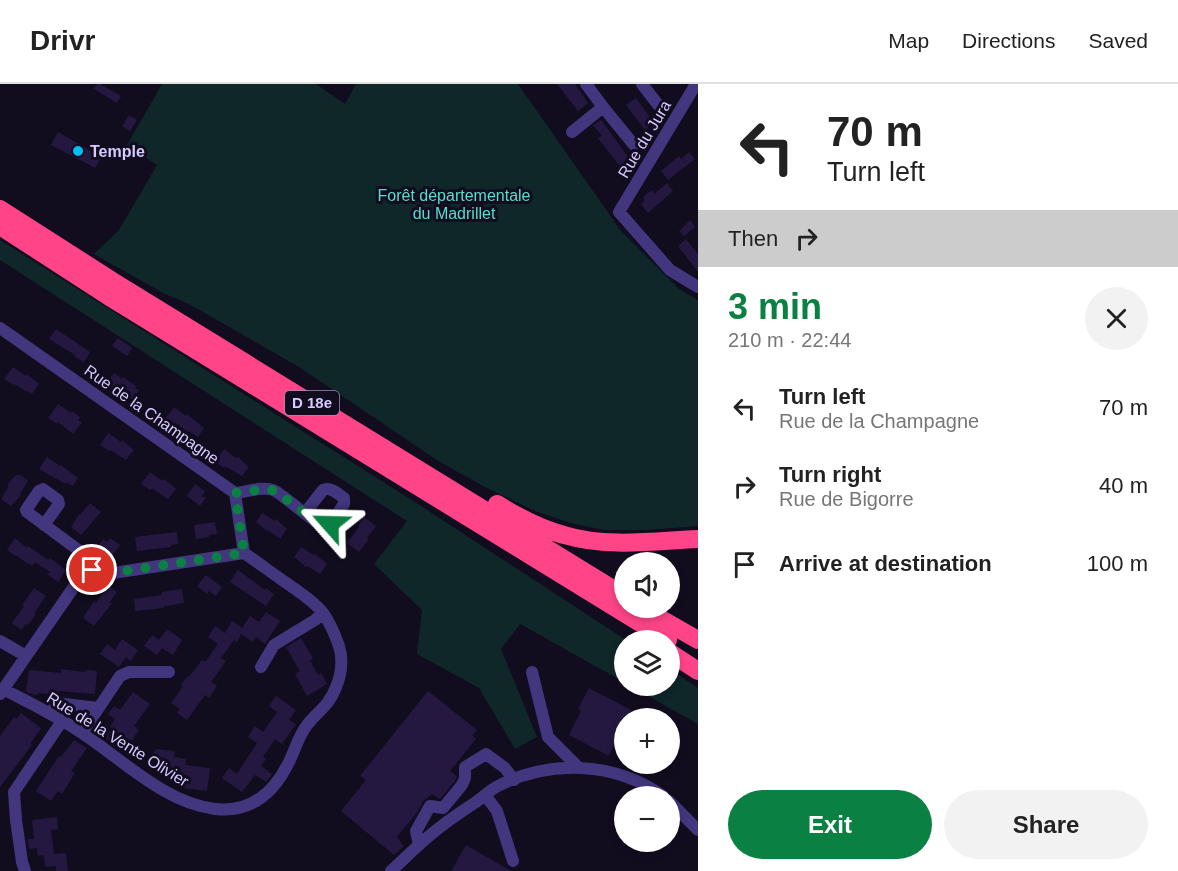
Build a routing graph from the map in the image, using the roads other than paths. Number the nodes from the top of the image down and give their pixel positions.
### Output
1 (642, 84) edge
2 (696, 84) edge
3 (591, 86) edge
4 (659, 106) dead end
5 (603, 107) junction
6 (572, 132) dead end
7 (634, 144) dead end
8 (0, 209) edge
9 (0, 226) edge
10 (698, 287) edge
11 (0, 328) edge
12 (409, 462) junction
13 (235, 493) junction
14 (305, 513) dead end
15 (44, 525) dead end
16 (698, 539) edge
17 (244, 553) junction
18 (92, 570) junction
19 (614, 590) edge
20 (323, 613) junction
21 (660, 618) edge
22 (646, 630) edge
23 (698, 640) edge
24 (0, 641) edge
25 (680, 647) edge
26 (26, 656) junction
27 (698, 657) edge
28 (680, 659) edge
29 (261, 667) dead end
30 (698, 671) edge
31 (169, 672) dead end
32 (532, 672) dead end
33 (2, 692) edge
34 (98, 708) junction
35 (51, 714) junction
36 (63, 721) junction
37 (82, 733) junction
38 (579, 768) junction
39 (514, 780) junction
40 (647, 786) edge
41 (484, 795) junction
42 (680, 812) edge
43 (698, 830) edge
44 (419, 844) junction
45 (513, 861) dead end
46 (25, 871) edge
47 (391, 871) edge

1 - 4 street
2 - 10 street, Rue du Jura
3 - 5 street
5 - 6 street
5 - 7 street
8 - 12 highway, D 18e
9 - 22 highway, D 18e
11 - 13 street, Rue de la Champagne
12 - 16 highway
12 - 19 highway, D 18e
13 - 14 street
13 - 17 street
15 - 18 street
17 - 18 street
17 - 20 street, Rue de la Vente Olivier
18 - 26 street
20 - 29 street
20 - 37 street, Rue de la Vente Olivier
21 - 23 highway
24 - 26 street
25 - 27 highway, D 18e
26 - 33 street
28 - 30 highway
31 - 34 street
32 - 38 street
33 - 35 street, Rue de la Vente Olivier
34 - 35 street
34 - 37 street
35 - 36 street, Rue de la Vente Olivier
36 - 37 street, Rue de la Vente Olivier
36 - 46 street
38 - 39 street
38 - 40 street
39 - 41 street
39 - 44 street
41 - 44 street
41 - 45 street
42 - 43 street
44 - 47 street

